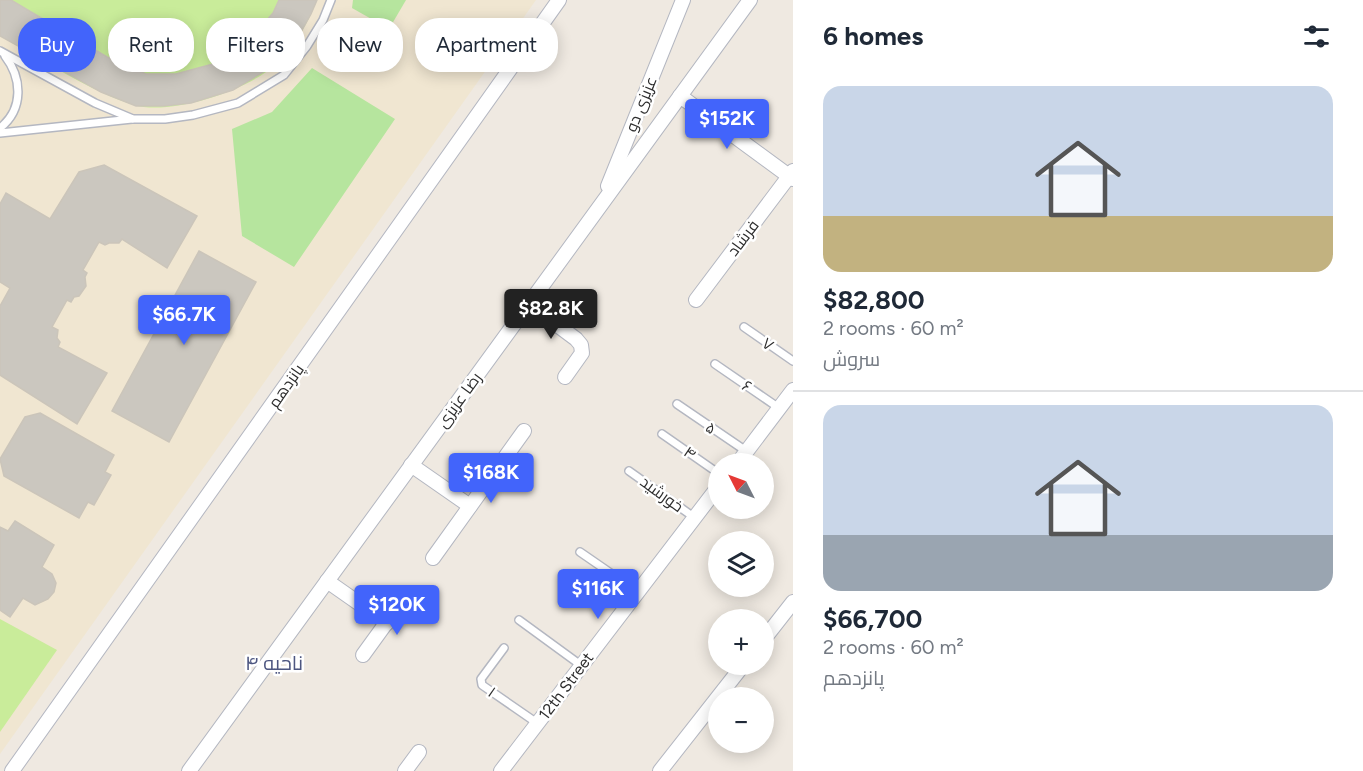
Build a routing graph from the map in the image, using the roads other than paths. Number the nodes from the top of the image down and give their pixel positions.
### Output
1 (331, 0) edge
2 (560, 0) edge
3 (683, 0) edge
4 (750, 0) edge
5 (0, 52) edge
6 (680, 96) junction
7 (133, 118) junction
8 (0, 128) edge
9 (0, 133) edge
10 (792, 175) edge
11 (599, 207) junction
12 (696, 300) dead end
13 (529, 304) junction
14 (744, 327) dead end
15 (793, 361) edge
16 (715, 364) dead end
17 (565, 377) dead end
18 (793, 390) edge
19 (677, 404) dead end
20 (779, 408) junction
21 (524, 431) dead end
22 (662, 434) dead end
23 (746, 451) joint
24 (411, 465) junction
25 (708, 465) edge
26 (629, 471) dead end
27 (708, 500) edge
28 (470, 506) junction
29 (695, 518) junction
30 (580, 552) dead end
31 (434, 558) dead end
32 (327, 581) junction
33 (638, 592) junction
34 (405, 597) dead end
35 (793, 602) edge
36 (519, 620) dead end
37 (387, 623) junction
38 (774, 626) edge
39 (504, 648) dead end
40 (363, 655) dead end
41 (582, 666) junction
42 (735, 675) edge
43 (538, 723) junction
44 (419, 752) dead end
45 (12, 771) edge
46 (189, 771) edge
47 (405, 771) edge
48 (501, 771) edge
49 (660, 771) edge

1 - 7 lane
2 - 45 street, پانزدهم
3 - 11 street, عزیزی دو
4 - 6 street, رضا عزیزی
5 - 7 lane
5 - 8 lane
6 - 10 street
6 - 11 street, رضا عزیزی
7 - 9 lane
10 - 12 street, فرشاد
11 - 13 street, رضا عزیزی
13 - 17 street
13 - 24 street, رضا عزیزی
14 - 15 lane, ۷
16 - 20 lane, ۶
18 - 20 street
19 - 23 lane, ۵
20 - 23 street
21 - 28 street
22 - 25 lane, ۴
24 - 28 street
24 - 32 street, رضا عزیزی
26 - 29 lane, خورشید
27 - 29 street, 12th Street
28 - 31 street
29 - 33 street, 12th Street
30 - 33 lane
32 - 37 street
32 - 46 street, رضا عزیزی
33 - 41 street, 12th Street
34 - 37 street
35 - 38 street
36 - 41 lane
37 - 40 street
39 - 43 lane, ۱
41 - 43 street, 12th Street
42 - 49 street
43 - 48 street, 12th Street
44 - 47 street

